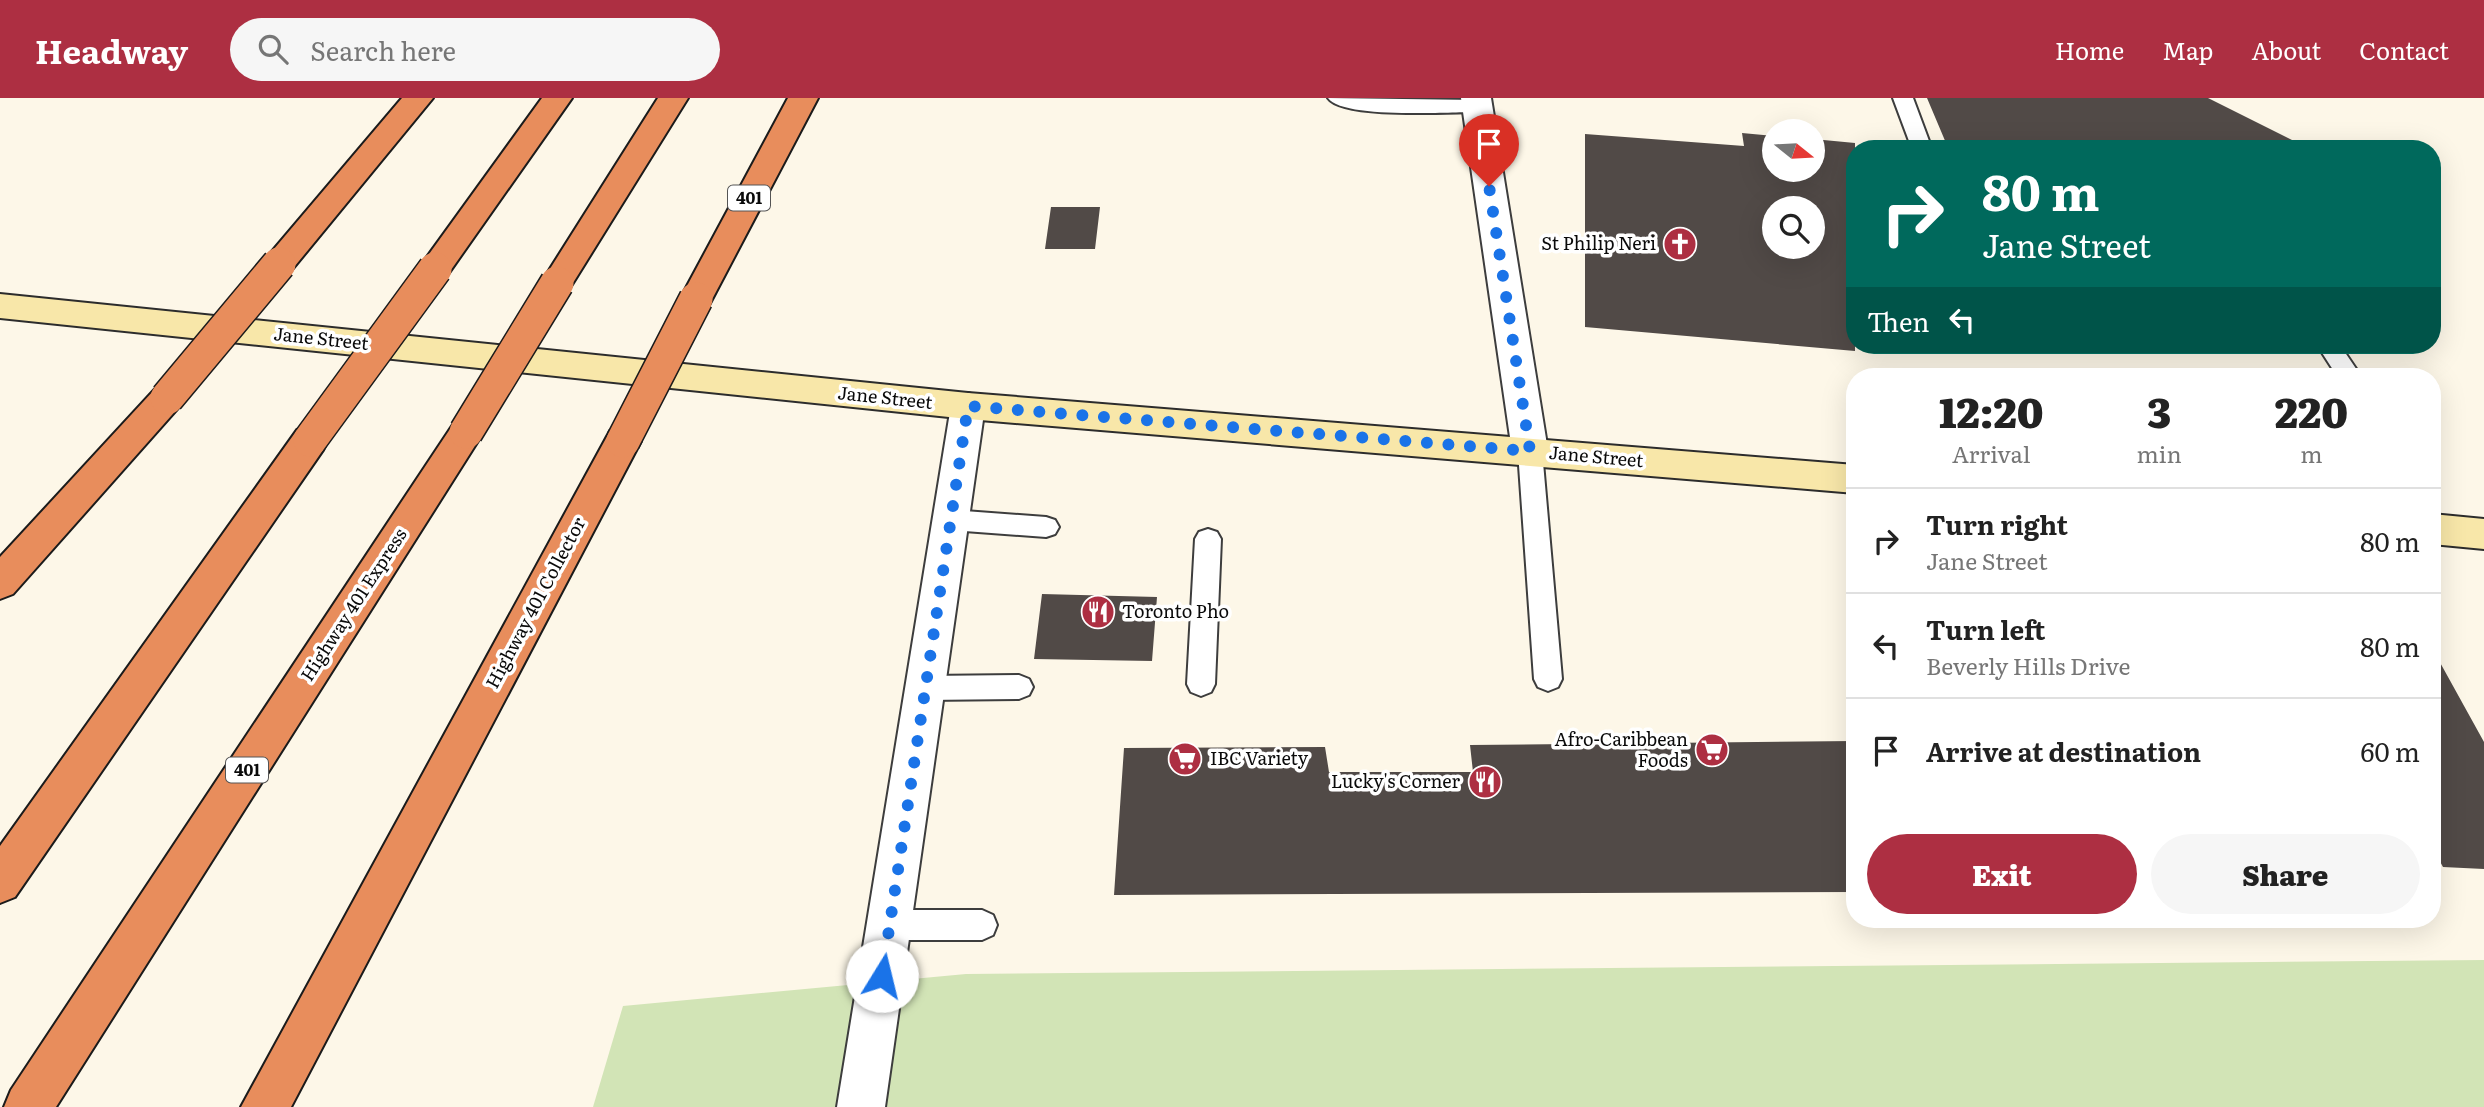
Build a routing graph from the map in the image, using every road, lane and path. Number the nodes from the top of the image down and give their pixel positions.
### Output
1 (418, 98) edge
2 (557, 98) edge
3 (673, 98) edge
4 (803, 98) edge
5 (1338, 98) edge
6 (1903, 98) edge
7 (1477, 102) edge
8 (1919, 140) edge
9 (0, 306) edge
10 (968, 406) junction
11 (1530, 451) junction
12 (1846, 478) edge
13 (951, 520) junction
14 (1046, 527) dead end
15 (2441, 527) edge
16 (2484, 534) edge
17 (1208, 539) dead end
18 (0, 583) edge
19 (1548, 679) dead end
20 (1201, 684) dead end
21 (1019, 687) dead end
22 (925, 688) junction
23 (0, 882) edge
24 (890, 925) junction
25 (982, 925) dead end
26 (28, 1107) edge
27 (265, 1107) edge
28 (861, 1107) edge

1 - 18 highway, bridge
2 - 23 highway, bridge
3 - 26 highway, Highway 401 Express / 401, bridge
4 - 27 highway, Highway 401 Collector / 401, bridge
5 - 7 lane
6 - 8 lane
7 - 11 street
9 - 10 main road, Jane Street
10 - 11 main road, Jane Street
10 - 13 street
11 - 12 main road, Jane Street
11 - 19 lane
13 - 14 lane
13 - 22 street
15 - 16 main road
17 - 20 lane
21 - 22 lane
22 - 24 street
24 - 25 lane
24 - 28 street

